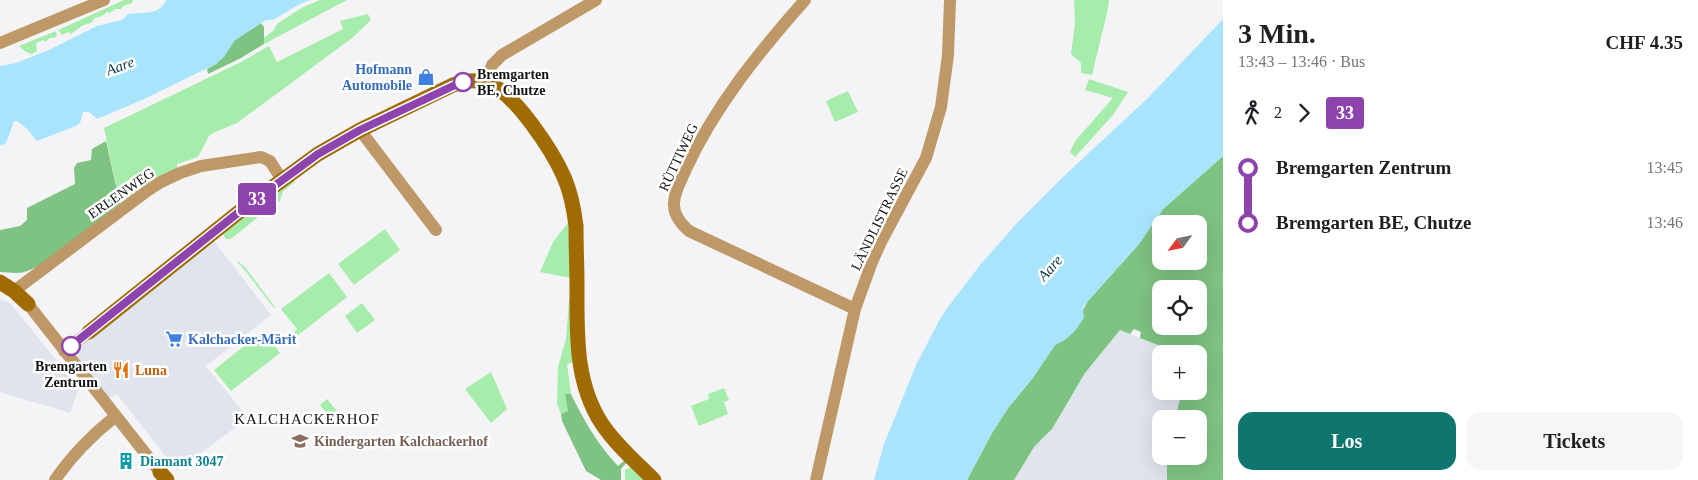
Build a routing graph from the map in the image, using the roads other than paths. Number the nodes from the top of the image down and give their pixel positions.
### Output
1 (104, 0) edge
2 (596, 0) edge
3 (805, 0) edge
4 (950, 0) edge
5 (0, 43) edge
6 (486, 82) junction
7 (360, 130) junction
8 (282, 180) junction
9 (436, 230) dead end
10 (0, 282) edge
11 (14, 291) junction
12 (28, 304) joint
13 (855, 309) junction
14 (89, 332) joint
15 (64, 351) junction
16 (116, 416) junction
17 (164, 476) edge
18 (55, 480) edge
19 (654, 480) edge
20 (816, 480) edge

1 - 5 street
2 - 6 street
3 - 13 street, RÜTTIWEG
4 - 13 street, LÄNDLISTRASSE
6 - 7 street
6 - 19 street
7 - 8 street
7 - 9 street
8 - 11 street, ERLENWEG
8 - 14 street
10 - 11 street
11 - 12 street
12 - 15 street
13 - 20 street, LÄNDLISTRASSE
14 - 15 street
15 - 16 street
16 - 17 street
16 - 18 street

